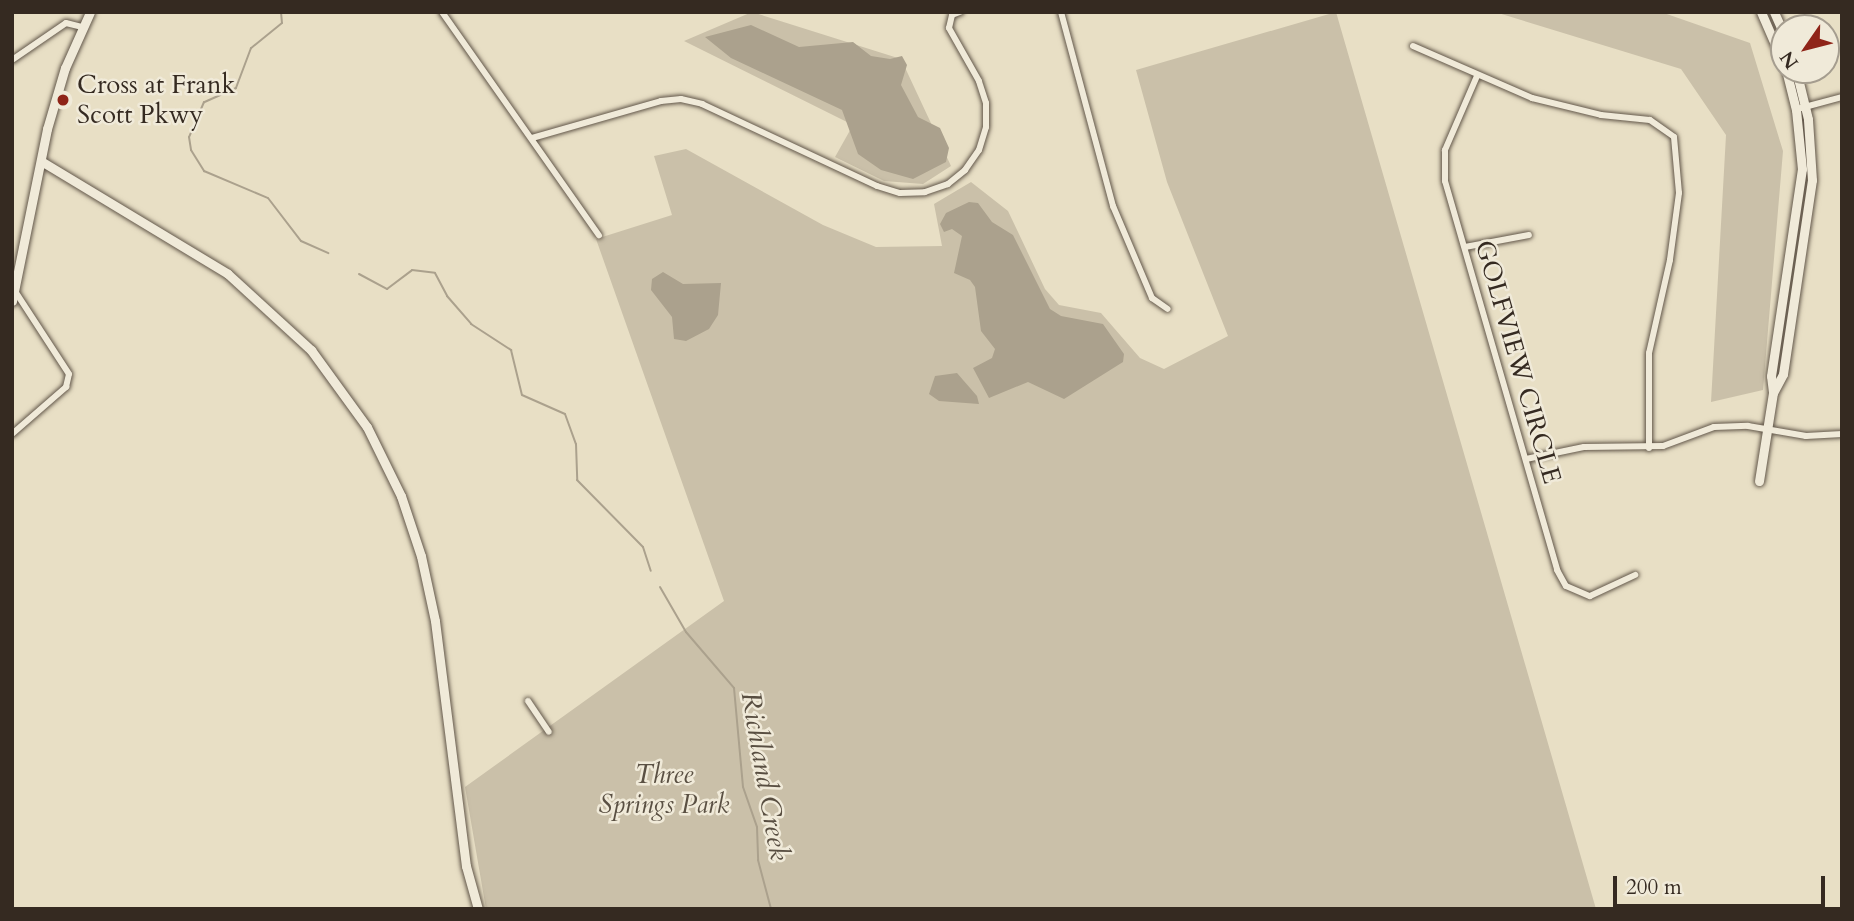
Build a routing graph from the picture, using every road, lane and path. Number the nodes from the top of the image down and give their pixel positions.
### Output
1 (90, 12) edge
2 (442, 12) edge
3 (960, 12) edge
4 (1061, 12) edge
5 (1762, 12) edge
6 (82, 27) junction
7 (1770, 31) edge
8 (1413, 46) dead end
9 (12, 61) edge
10 (1477, 76) junction
11 (1792, 84) edge
12 (1798, 84) edge
13 (1842, 97) edge
14 (1801, 108) junction
15 (531, 138) junction
16 (41, 161) junction
17 (599, 235) dead end
18 (1530, 235) dead end
19 (1465, 247) junction
20 (13, 289) edge
21 (12, 301) edge
22 (1168, 309) dead end
23 (1766, 429) junction
24 (12, 434) edge
25 (1842, 434) edge
26 (1649, 448) junction
27 (1526, 459) junction
28 (1759, 481) dead end
29 (1635, 575) dead end
30 (528, 701) dead end
31 (549, 732) dead end
32 (478, 909) edge

1 - 6 main road
2 - 15 street
3 - 15 street
4 - 22 street
5 - 7 main road
6 - 9 street
6 - 16 main road
8 - 10 street
10 - 19 street, GOLFVIEW CIRCLE
10 - 26 street
11 - 14 main road
12 - 14 main road
13 - 14 street
14 - 23 main road
15 - 17 street
16 - 20 main road
16 - 32 main road
18 - 19 street
19 - 27 street, GOLFVIEW CIRCLE
20 - 21 main road
20 - 24 street
23 - 25 street
23 - 26 street
23 - 28 main road
26 - 27 street
27 - 29 street, GOLFVIEW CIRCLE
30 - 31 street

